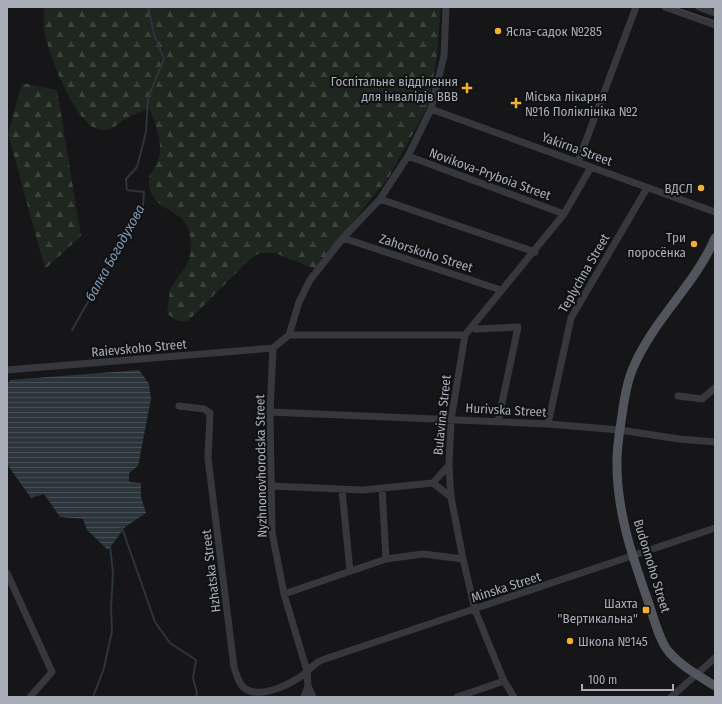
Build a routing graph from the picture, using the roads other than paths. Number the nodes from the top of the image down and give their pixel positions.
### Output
1 (446, 7) edge
2 (636, 7) edge
3 (665, 7) edge
4 (699, 7) edge
5 (715, 13) edge
6 (715, 25) edge
7 (431, 108) junction
8 (408, 156) junction
9 (578, 162) junction
10 (591, 167) junction
11 (647, 188) junction
12 (380, 199) junction
13 (715, 212) edge
14 (564, 214) junction
15 (343, 238) junction
16 (715, 238) edge
17 (535, 252) junction
18 (501, 290) junction
19 (472, 328) junction
20 (289, 335) junction
21 (465, 335) junction
22 (273, 348) junction
23 (7, 370) edge
24 (715, 388) edge
25 (678, 396) dead end
26 (179, 406) dead end
27 (270, 412) junction
28 (451, 420) junction
29 (498, 422) junction
30 (548, 424) junction
31 (620, 430) junction
32 (715, 442) edge
33 (449, 465) junction
34 (433, 483) junction
35 (271, 486) junction
36 (382, 488) junction
37 (342, 490) junction
38 (451, 497) junction
39 (715, 528) edge
40 (633, 557) junction
41 (386, 559) junction
42 (463, 559) junction
43 (350, 571) junction
44 (7, 573) edge
45 (284, 594) junction
46 (475, 610) junction
47 (715, 658) edge
48 (307, 671) junction
49 (697, 675) junction
50 (504, 681) junction
51 (308, 686) junction
52 (715, 686) edge
53 (30, 697) edge
54 (304, 697) edge
55 (313, 697) edge
56 (457, 697) edge
57 (514, 697) edge
58 (671, 697) edge

1 - 7 street
2 - 9 street
3 - 6 street
4 - 5 street
7 - 8 street
7 - 9 street, Yakirna Street
8 - 12 street
8 - 14 street, Novikova-Pryboia Street
9 - 10 street, Yakirna Street
10 - 11 street, Yakirna Street
10 - 14 street
11 - 13 street, Yakirna Street
11 - 30 street, Teplychna Street
12 - 15 street
12 - 17 street
14 - 17 street
15 - 18 street, Zahorskoho Street
15 - 20 street
16 - 31 main road, Budonnoho Street
17 - 18 street
18 - 19 street
19 - 21 street
19 - 29 street
20 - 21 street
20 - 22 street
21 - 28 street, Bulavina Street
22 - 23 street, Raievskoho Street
22 - 27 street, Nyzhnonovhorodska Street
24 - 25 street
26 - 48 street, Hzhatska Street
27 - 28 street, Hurivska Street
27 - 35 street, Nyzhnonovhorodska Street
28 - 29 street, Hurivska Street
28 - 33 street, Bulavina Street
29 - 30 street, Hurivska Street
30 - 31 street, Hurivska Street
31 - 32 street, Hurivska Street
31 - 40 main road, Budonnoho Street
33 - 34 street
33 - 38 street, Bulavina Street
34 - 36 street
34 - 38 street
35 - 37 street
35 - 45 street, Nyzhnonovhorodska Street
36 - 37 street
36 - 41 street
37 - 43 street
38 - 42 street, Bulavina Street
39 - 40 street, Minska Street
40 - 46 street, Minska Street
40 - 49 main road, Budonnoho Street
41 - 42 street
41 - 43 street
42 - 46 street, Bulavina Street
43 - 45 street
44 - 53 street
45 - 48 street, Nyzhnonovhorodska Street
46 - 48 street, Minska Street
46 - 50 street, Bulavina Street
47 - 49 street
48 - 51 street, Nyzhnonovhorodska Street
49 - 52 main road, Budonnoho Street
49 - 58 street
50 - 56 street
50 - 57 street, Bulavina Street
51 - 54 street
51 - 55 street, Nyzhnonovhorodska Street

